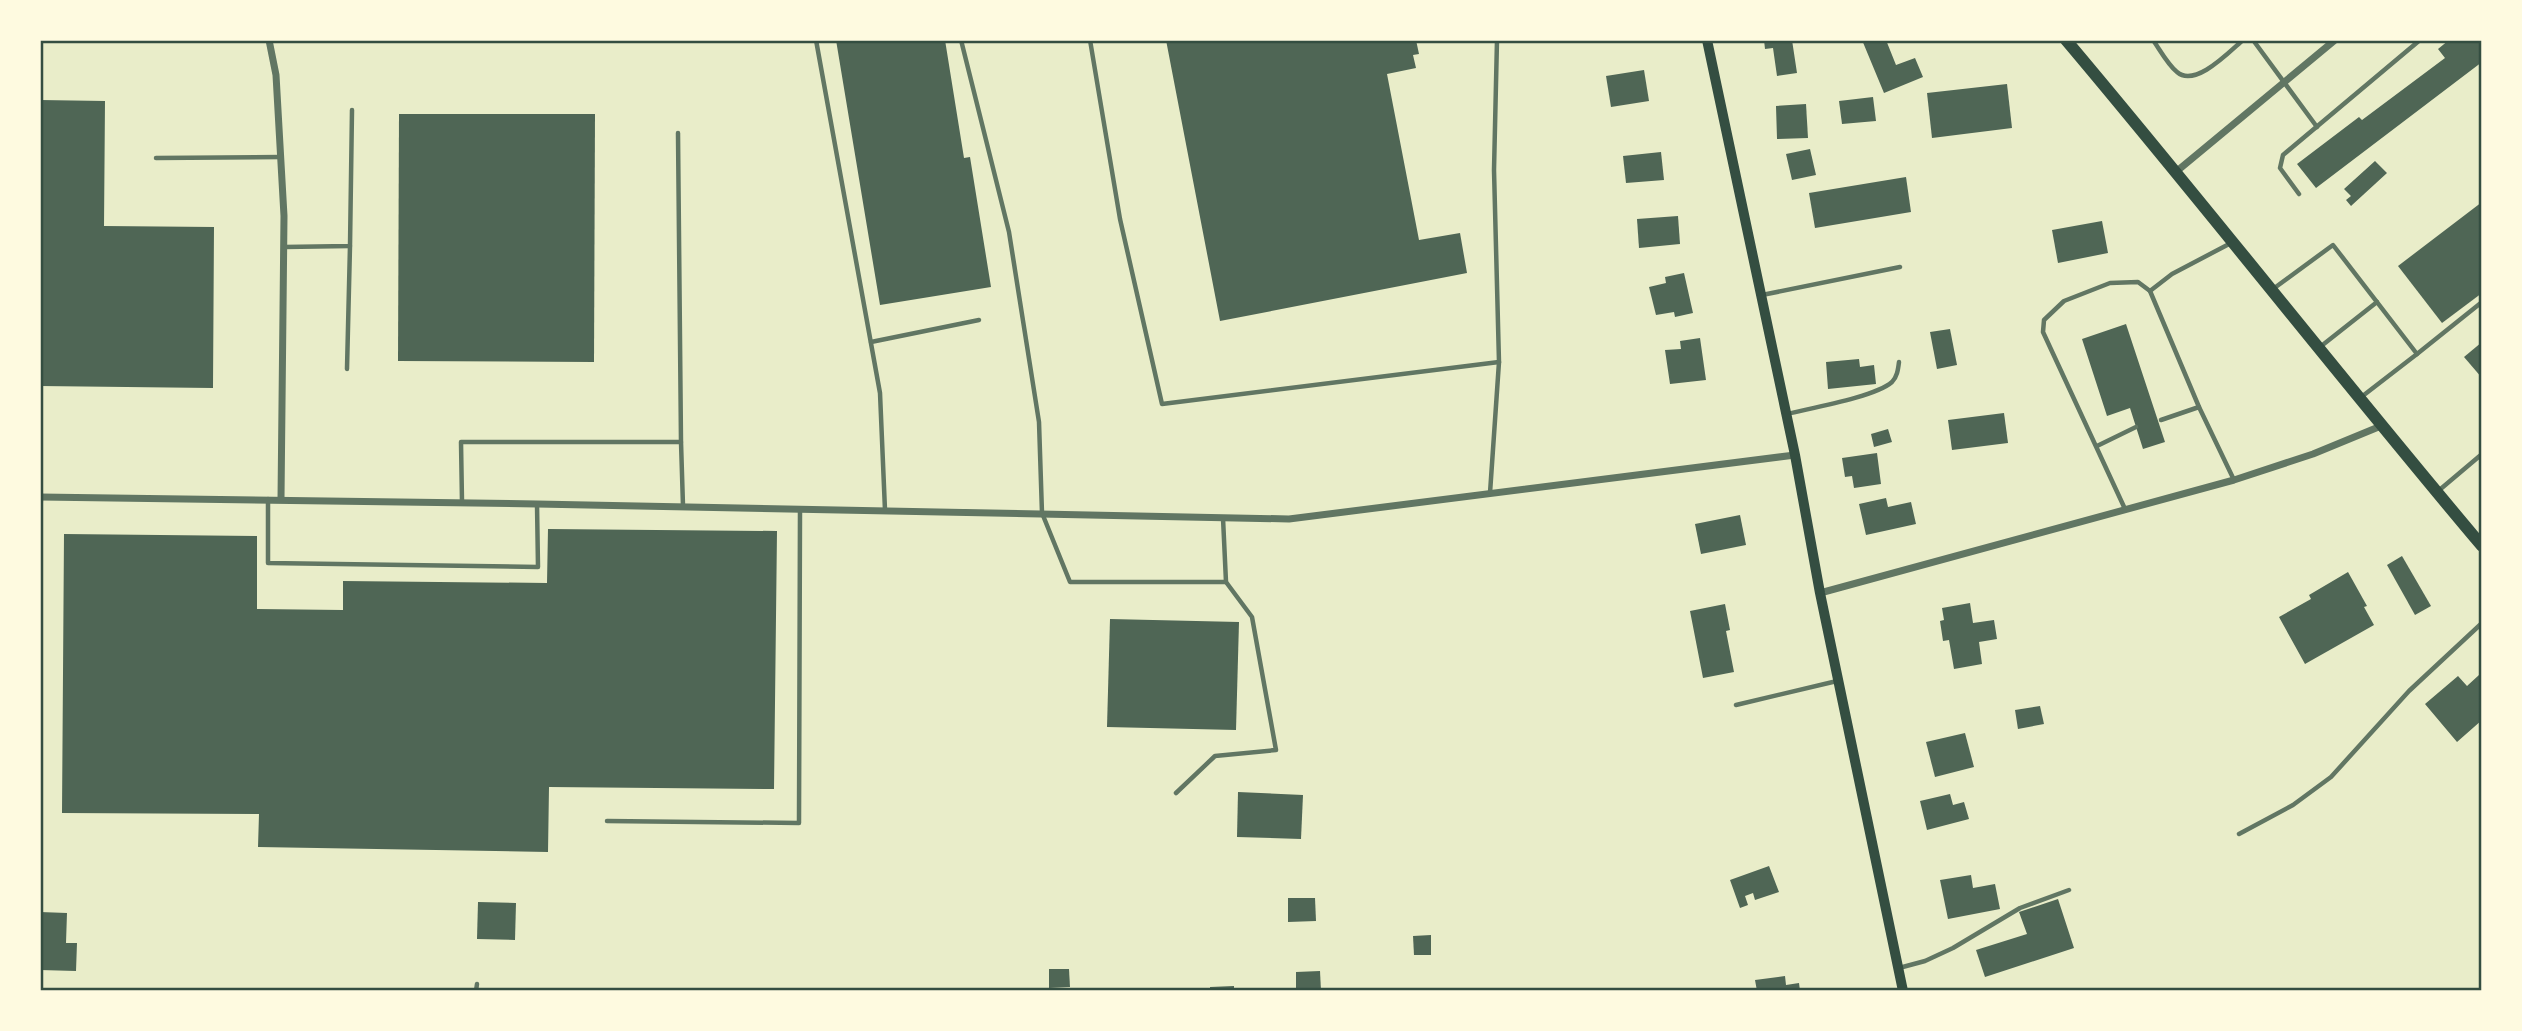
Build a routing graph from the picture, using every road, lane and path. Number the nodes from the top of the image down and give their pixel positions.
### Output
1 (269, 40) edge
2 (816, 40) edge
3 (961, 40) edge
4 (1090, 40) edge
5 (1497, 40) edge
6 (1707, 40) edge
7 (2066, 40) edge
8 (2153, 40) edge
9 (2243, 40) edge
10 (2253, 40) edge
11 (2335, 40) edge
12 (2420, 40) edge
13 (2285, 82) junction
14 (352, 110) dead end
15 (2317, 127) junction
16 (678, 133) dead end
17 (281, 157) junction
18 (156, 158) dead end
19 (2177, 171) junction
20 (2299, 194) dead end
21 (2233, 242) junction
22 (350, 246) junction
23 (283, 247) junction
24 (1900, 267) dead end
25 (2150, 290) junction
26 (2272, 290) junction
27 (1761, 295) junction
28 (2377, 302) junction
29 (2482, 302) edge
30 (979, 320) dead end
31 (871, 342) junction
32 (2319, 348) junction
33 (2417, 354) junction
34 (1499, 362) junction
35 (1899, 362) dead end
36 (347, 369) dead end
37 (2359, 399) junction
38 (2199, 407) junction
39 (1786, 414) junction
40 (2161, 420) dead end
41 (2381, 426) junction
42 (2136, 427) dead end
43 (681, 442) junction
44 (2097, 446) junction
45 (2482, 454) edge
46 (1795, 455) junction
47 (2234, 480) junction
48 (2436, 492) junction
49 (1490, 494) junction
50 (41, 497) edge
51 (268, 499) junction
52 (281, 499) junction
53 (462, 502) junction
54 (537, 503) junction
55 (683, 506) junction
56 (800, 508) junction
57 (885, 510) junction
58 (2126, 511) junction
59 (1042, 513) junction
60 (1223, 517) junction
61 (40, 522) edge
62 (2482, 546) edge
63 (1226, 582) junction
64 (1820, 593) junction
65 (2481, 624) edge
66 (1838, 681) junction
67 (1736, 705) dead end
68 (1176, 793) dead end
69 (607, 821) dead end
70 (2239, 834) dead end
71 (2069, 890) dead end
72 (1898, 968) junction
73 (1903, 991) edge

1 - 17 street
2 - 31 lane
3 - 59 lane
4 - 34 lane
5 - 34 lane
6 - 27 main road
7 - 19 main road
8 - 9 lane
10 - 13 lane
11 - 13 street
12 - 15 lane
13 - 15 lane
13 - 19 street
14 - 22 lane
15 - 20 lane
16 - 43 lane
17 - 18 lane
17 - 23 street
19 - 21 main road
21 - 25 lane
21 - 26 main road
22 - 23 lane
22 - 36 lane
23 - 52 street
24 - 27 lane
25 - 38 lane
25 - 44 lane
26 - 28 lane
26 - 32 main road
27 - 39 main road
28 - 32 lane
28 - 33 lane
29 - 33 lane
30 - 31 lane
31 - 57 lane
32 - 37 main road
33 - 37 lane
34 - 49 lane
35 - 39 lane
37 - 41 main road
38 - 40 lane
38 - 47 lane
39 - 46 main road
41 - 47 street
41 - 48 main road
42 - 44 lane
43 - 53 lane
43 - 55 lane
44 - 58 lane
45 - 48 lane
46 - 49 street
46 - 64 main road
47 - 58 street
48 - 62 main road
49 - 60 street
50 - 51 street
50 - 61 lane
51 - 52 street
51 - 54 lane
52 - 53 street
53 - 54 street
54 - 55 street
55 - 56 street
56 - 57 street
56 - 69 lane
57 - 59 street
58 - 64 street
59 - 60 street
59 - 63 lane
60 - 63 lane
63 - 68 lane
64 - 66 main road
65 - 70 lane
66 - 67 lane
66 - 72 main road
71 - 72 lane
72 - 73 main road

